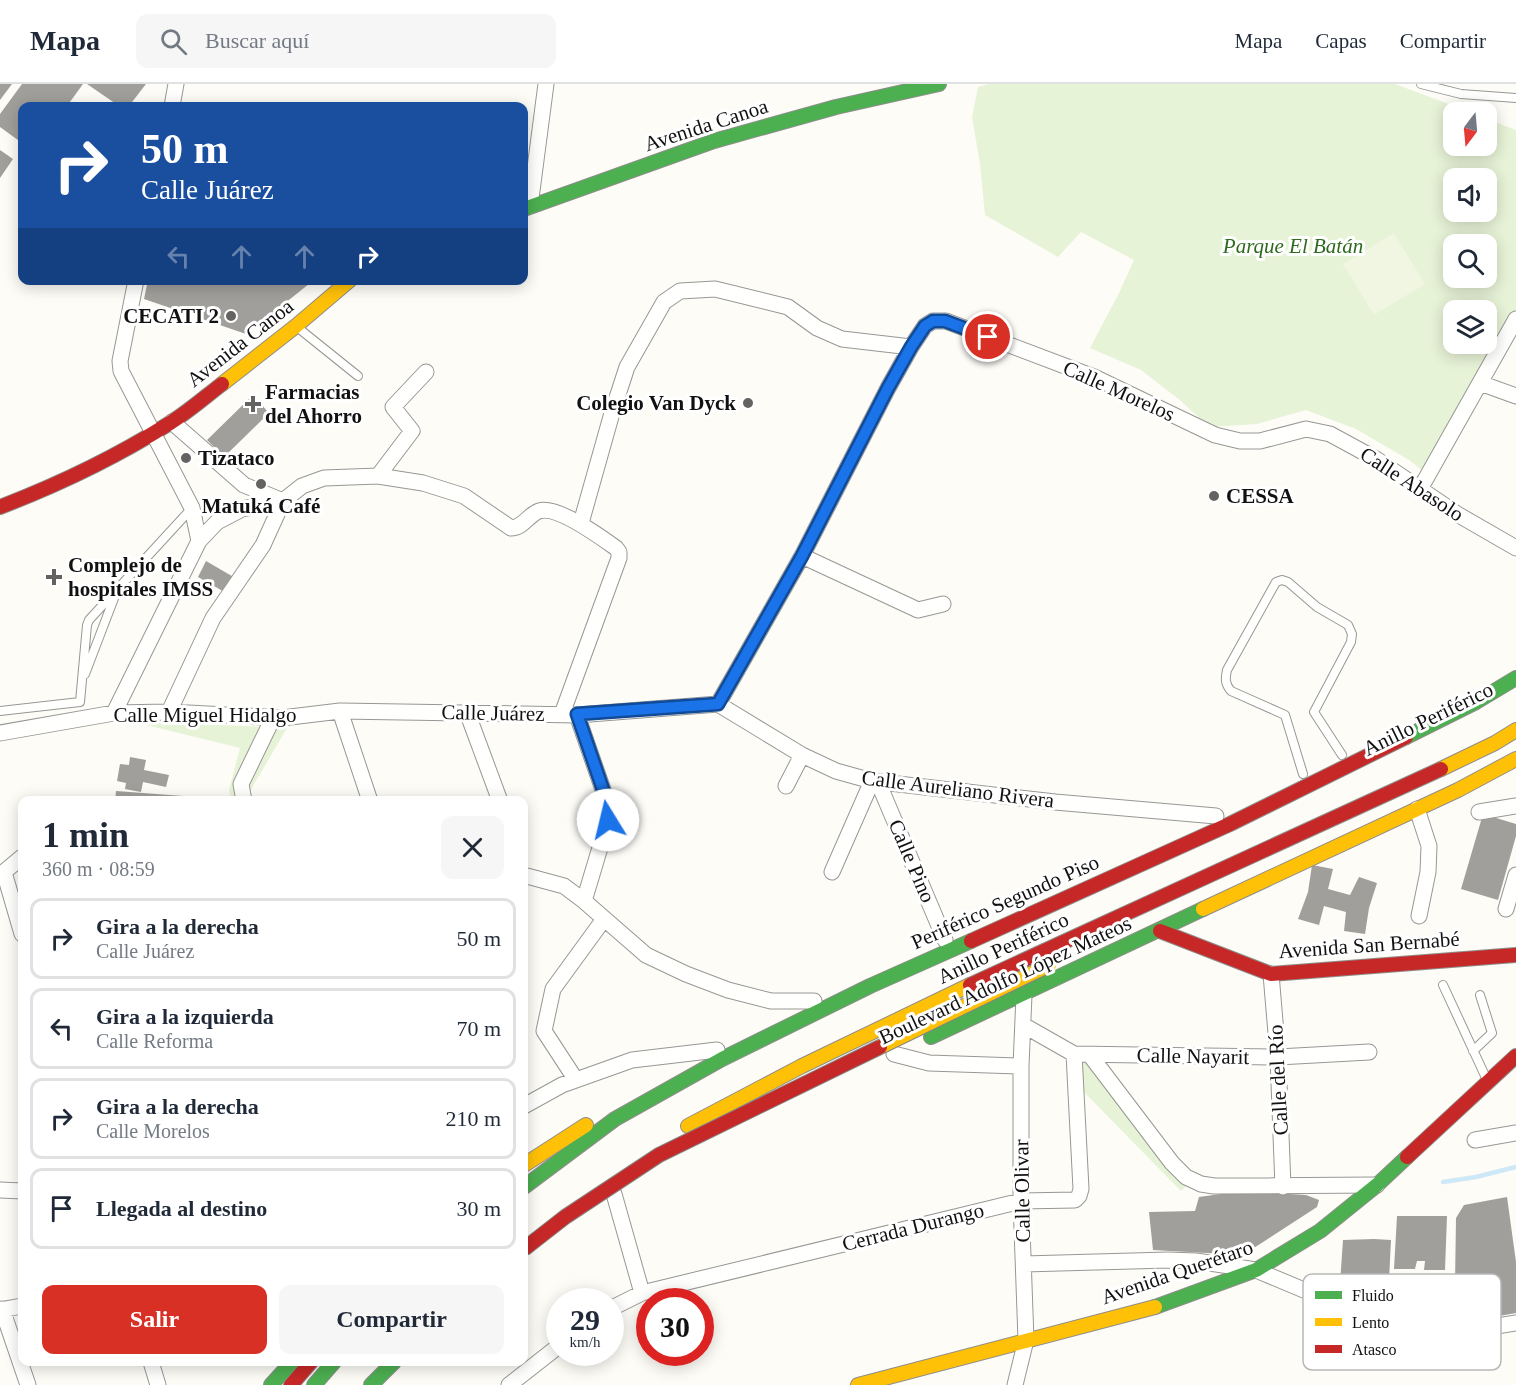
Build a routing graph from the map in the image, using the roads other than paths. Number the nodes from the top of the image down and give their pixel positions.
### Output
1 (176, 84) edge
2 (546, 84) edge
3 (939, 84) edge
4 (1421, 84) edge
5 (1516, 98) edge
6 (172, 102) edge
7 (528, 201) edge
8 (528, 207) edge
9 (135, 285) edge
10 (344, 285) edge
11 (1516, 319) edge
12 (296, 327) junction
13 (911, 347) junction
14 (426, 372) dead end
15 (358, 376) dead end
16 (1480, 383) junction
17 (1516, 396) edge
18 (172, 422) junction
19 (1306, 429) joint
20 (152, 433) junction
21 (378, 476) junction
22 (1420, 489) junction
23 (283, 501) junction
24 (0, 507) edge
25 (192, 508) junction
26 (581, 524) junction
27 (199, 541) junction
28 (1516, 548) edge
29 (802, 556) junction
30 (118, 588) junction
31 (943, 604) dead end
32 (1516, 668) edge
33 (1516, 678) edge
34 (81, 684) junction
35 (718, 704) junction
36 (0, 711) edge
37 (340, 711) junction
38 (169, 712) junction
39 (467, 712) junction
40 (114, 713) junction
41 (570, 714) junction
42 (273, 718) junction
43 (1516, 730) edge
44 (0, 733) edge
45 (1516, 745) edge
46 (802, 754) junction
47 (1342, 756) junction
48 (1516, 759) edge
49 (1303, 774) junction
50 (875, 782) junction
51 (786, 786) dead end
52 (1332, 789) dead end
53 (243, 796) edge
54 (368, 796) edge
55 (498, 796) edge
56 (1516, 806) edge
57 (1417, 809) junction
58 (1479, 812) dead end
59 (1216, 816) junction
60 (1189, 827) dead end
61 (1173, 835) dead end
62 (18, 860) edge
63 (832, 872) dead end
64 (2, 873) edge
65 (528, 874) edge
66 (1516, 875) edge
67 (584, 901) junction
68 (1506, 909) dead end
69 (1419, 916) dead end
70 (604, 920) junction
71 (1146, 920) dead end
72 (18, 922) edge
73 (1160, 931) junction
74 (945, 940) junction
75 (1516, 955) edge
76 (1060, 960) dead end
77 (1271, 974) junction
78 (977, 982) junction
79 (1443, 985) dead end
80 (1024, 995) junction
81 (1480, 995) dead end
82 (814, 1001) junction
83 (1023, 1025) junction
84 (945, 1031) junction
85 (717, 1050) junction
86 (1473, 1051) junction
87 (1369, 1052) dead end
88 (1074, 1053) junction
89 (894, 1054) junction
90 (1090, 1055) junction
91 (1278, 1057) junction
92 (1515, 1062) edge
93 (1021, 1066) junction
94 (576, 1080) junction
95 (1488, 1082) junction
96 (677, 1100) dead end
97 (528, 1104) edge
98 (1516, 1133) edge
99 (617, 1134) dead end
100 (1475, 1140) dead end
101 (528, 1162) edge
102 (528, 1183) edge
103 (1377, 1185) junction
104 (1283, 1186) junction
105 (0, 1190) edge
106 (18, 1191) edge
107 (528, 1194) edge
108 (614, 1194) junction
109 (1021, 1201) junction
110 (528, 1231) edge
111 (528, 1246) edge
112 (528, 1258) edge
113 (1024, 1264) junction
114 (1256, 1270) junction
115 (641, 1288) edge
116 (663, 1288) edge
117 (1303, 1290) edge
118 (18, 1307) edge
119 (1, 1309) edge
120 (1516, 1323) edge
121 (1501, 1325) edge
122 (1026, 1340) junction
123 (546, 1356) edge
124 (18, 1357) edge
125 (21, 1366) edge
126 (152, 1366) edge
127 (285, 1366) edge
128 (308, 1366) edge
129 (324, 1366) edge
130 (331, 1366) edge
131 (390, 1366) edge
132 (403, 1366) edge
133 (28, 1385) edge
134 (158, 1385) edge
135 (271, 1385) edge
136 (291, 1385) edge
137 (307, 1385) edge
138 (314, 1385) edge
139 (371, 1385) edge
140 (384, 1385) edge
141 (509, 1385) edge
142 (858, 1385) edge
143 (1015, 1385) edge

1 - 6 street
2 - 7 street
3 - 8 main road, Avenida Canoa
4 - 5 lane
9 - 20 street
10 - 12 main road, Avenida Canoa
11 - 16 street
12 - 15 lane
12 - 18 main road, Avenida Canoa
13 - 19 street, Calle Morelos
13 - 26 street
13 - 29 street
14 - 21 street
16 - 17 street
16 - 22 street
18 - 20 main road, Avenida Canoa
18 - 23 street
19 - 22 street, Calle Abasolo
20 - 24 main road, Avenida Canoa
20 - 25 street
21 - 23 street
21 - 26 street
22 - 28 street, Calle Abasolo
23 - 27 street
23 - 38 street
25 - 27 street
25 - 30 lane
26 - 41 street
27 - 40 street
29 - 31 street
29 - 35 street
30 - 34 lane
30 - 34 lane
32 - 47 main road
33 - 102 main road, Periférico Segundo Piso
34 - 36 lane
35 - 41 street, Calle Juárez
35 - 46 street, Calle Aureliano Rivera
37 - 39 street, Calle Juárez
37 - 42 street, Calle Miguel Hidalgo
37 - 54 street
38 - 40 street, Calle Miguel Hidalgo
38 - 42 street, Calle Miguel Hidalgo
39 - 41 street, Calle Juárez
39 - 55 street
40 - 44 street, Calle Miguel Hidalgo
41 - 67 street
42 - 53 street
43 - 78 main road, Anillo Periférico
45 - 71 main road
46 - 50 street, Calle Aureliano Rivera
46 - 51 street
47 - 49 main road
47 - 49 lane
48 - 57 main road, Boulevard Adolfo López Mateos
49 - 59 main road
50 - 59 street, Calle Aureliano Rivera
50 - 63 street
50 - 74 street, Calle Pino
52 - 96 main road, Anillo Periférico
56 - 58 street
57 - 69 street
57 - 73 main road, Boulevard Adolfo López Mateos
59 - 60 main road
61 - 74 main road
62 - 64 street
64 - 72 street
65 - 67 street
66 - 68 street
67 - 70 street
70 - 82 street
70 - 94 street
73 - 77 main road, Avenida San Bernabé
73 - 80 main road, Boulevard Adolfo López Mateos
74 - 82 main road
75 - 77 main road, Avenida San Bernabé
76 - 111 main road, bridge
77 - 91 street, Calle del Río
78 - 84 main road
78 - 110 main road, Anillo Periférico
79 - 86 lane
80 - 83 street, Calle Olivar
80 - 84 main road, Boulevard Adolfo López Mateos
81 - 86 lane
82 - 85 main road
83 - 88 street, Calle Nayarit
83 - 93 street, Calle Olivar
84 - 89 main road, Boulevard Adolfo López Mateos
85 - 94 street
85 - 101 main road
86 - 95 lane
87 - 91 street, Calle Nayarit
88 - 90 street, Calle Nayarit
88 - 109 street, Cerrada Durango
89 - 93 street
89 - 108 main road, Boulevard Adolfo López Mateos
90 - 91 street, Calle Nayarit
90 - 104 street
91 - 104 street, Calle del Río
92 - 95 main road, Avenida Querétaro
93 - 109 street, Calle Olivar
94 - 97 street
95 - 103 main road, Avenida Querétaro
98 - 100 street
99 - 107 main road
103 - 104 street
103 - 114 main road, Avenida Querétaro
105 - 106 street
108 - 112 main road, Boulevard Adolfo López Mateos
108 - 115 street
109 - 113 street, Calle Olivar
109 - 116 street, Cerrada Durango
113 - 114 street
113 - 122 street, Calle Olivar
114 - 117 street
114 - 122 main road, Avenida Querétaro
118 - 119 street
119 - 124 street
120 - 121 street
122 - 142 main road, Avenida Querétaro
122 - 143 street, Calle Olivar
123 - 141 street
125 - 133 street
126 - 134 street
127 - 135 main road
128 - 136 main road
129 - 137 main road
130 - 138 main road
131 - 139 main road
132 - 140 main road

